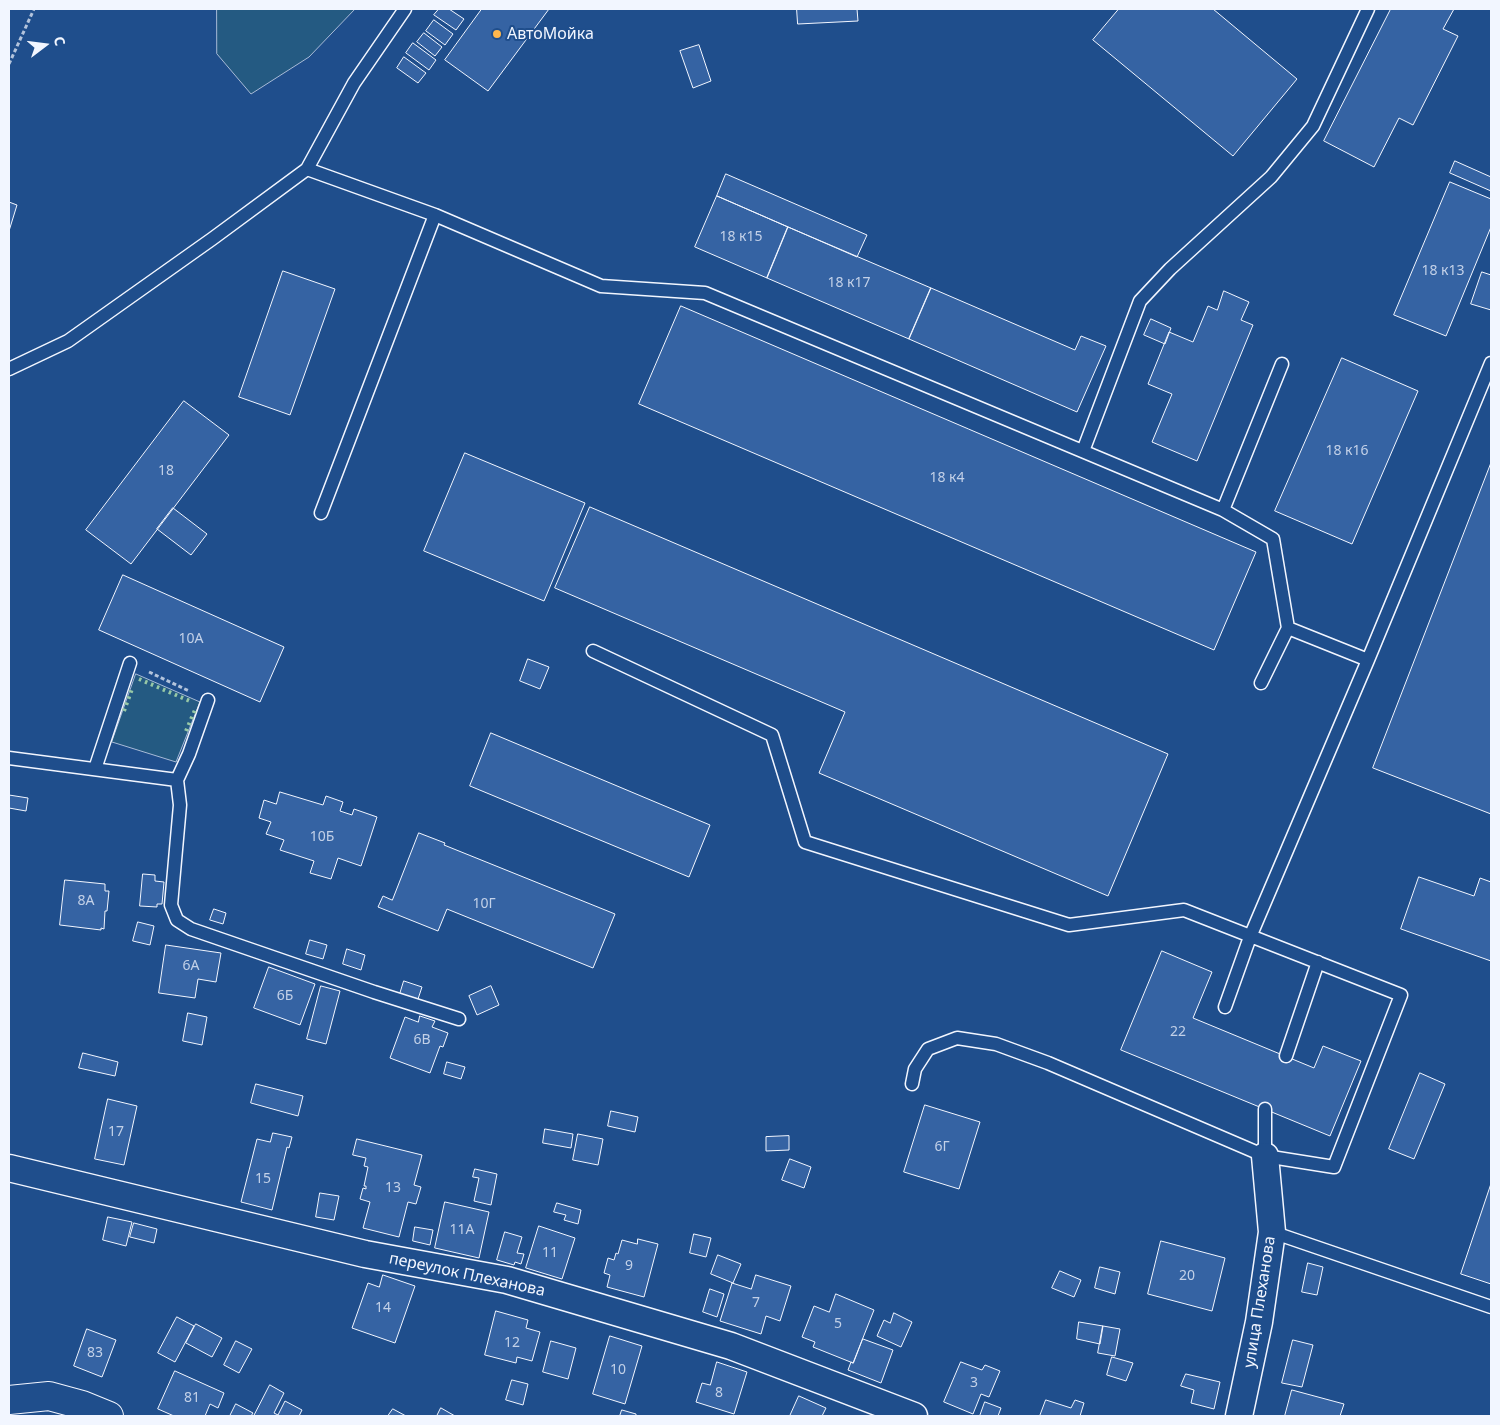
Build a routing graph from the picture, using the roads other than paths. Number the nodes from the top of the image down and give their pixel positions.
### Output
1 (405, 9) edge
2 (1368, 9) edge
3 (307, 169) junction
4 (435, 216) junction
5 (1282, 364) dead end
6 (1491, 364) edge
7 (9, 370) edge
8 (1082, 451) junction
9 (1223, 510) junction
10 (321, 513) dead end
11 (1288, 628) junction
12 (593, 651) dead end
13 (1368, 660) junction
14 (130, 664) road end
15 (1261, 683) dead end
16 (208, 700) road end
17 (9, 758) edge
18 (95, 769) junction
19 (177, 780) junction
20 (1250, 937) junction
21 (1318, 962) junction
22 (1225, 1007) dead end
23 (459, 1019) dead end
24 (1286, 1056) dead end
25 (912, 1084) dead end
26 (1265, 1109) dead end
27 (1265, 1156) junction
28 (9, 1168) edge
29 (1272, 1232) junction
30 (1491, 1307) edge
31 (9, 1400) edge
32 (109, 1416) edge
33 (914, 1416) edge
34 (1239, 1416) edge

1 - 3 lane
2 - 8 lane
3 - 4 lane
3 - 7 lane
4 - 8 lane
4 - 10 lane
5 - 9 lane
6 - 13 lane
8 - 9 lane
9 - 11 lane
11 - 13 lane
11 - 15 lane
12 - 20 lane
13 - 20 lane
14 - 18 lane
16 - 19 lane
17 - 18 lane
18 - 19 lane
19 - 23 lane
20 - 21 lane
20 - 22 lane
21 - 24 lane
21 - 27 lane
25 - 27 lane
26 - 27 lane
27 - 29 street, улица Плеханова
28 - 33 street, переулок Плеханова
29 - 30 lane
29 - 34 street, улица Плеханова
31 - 32 street

